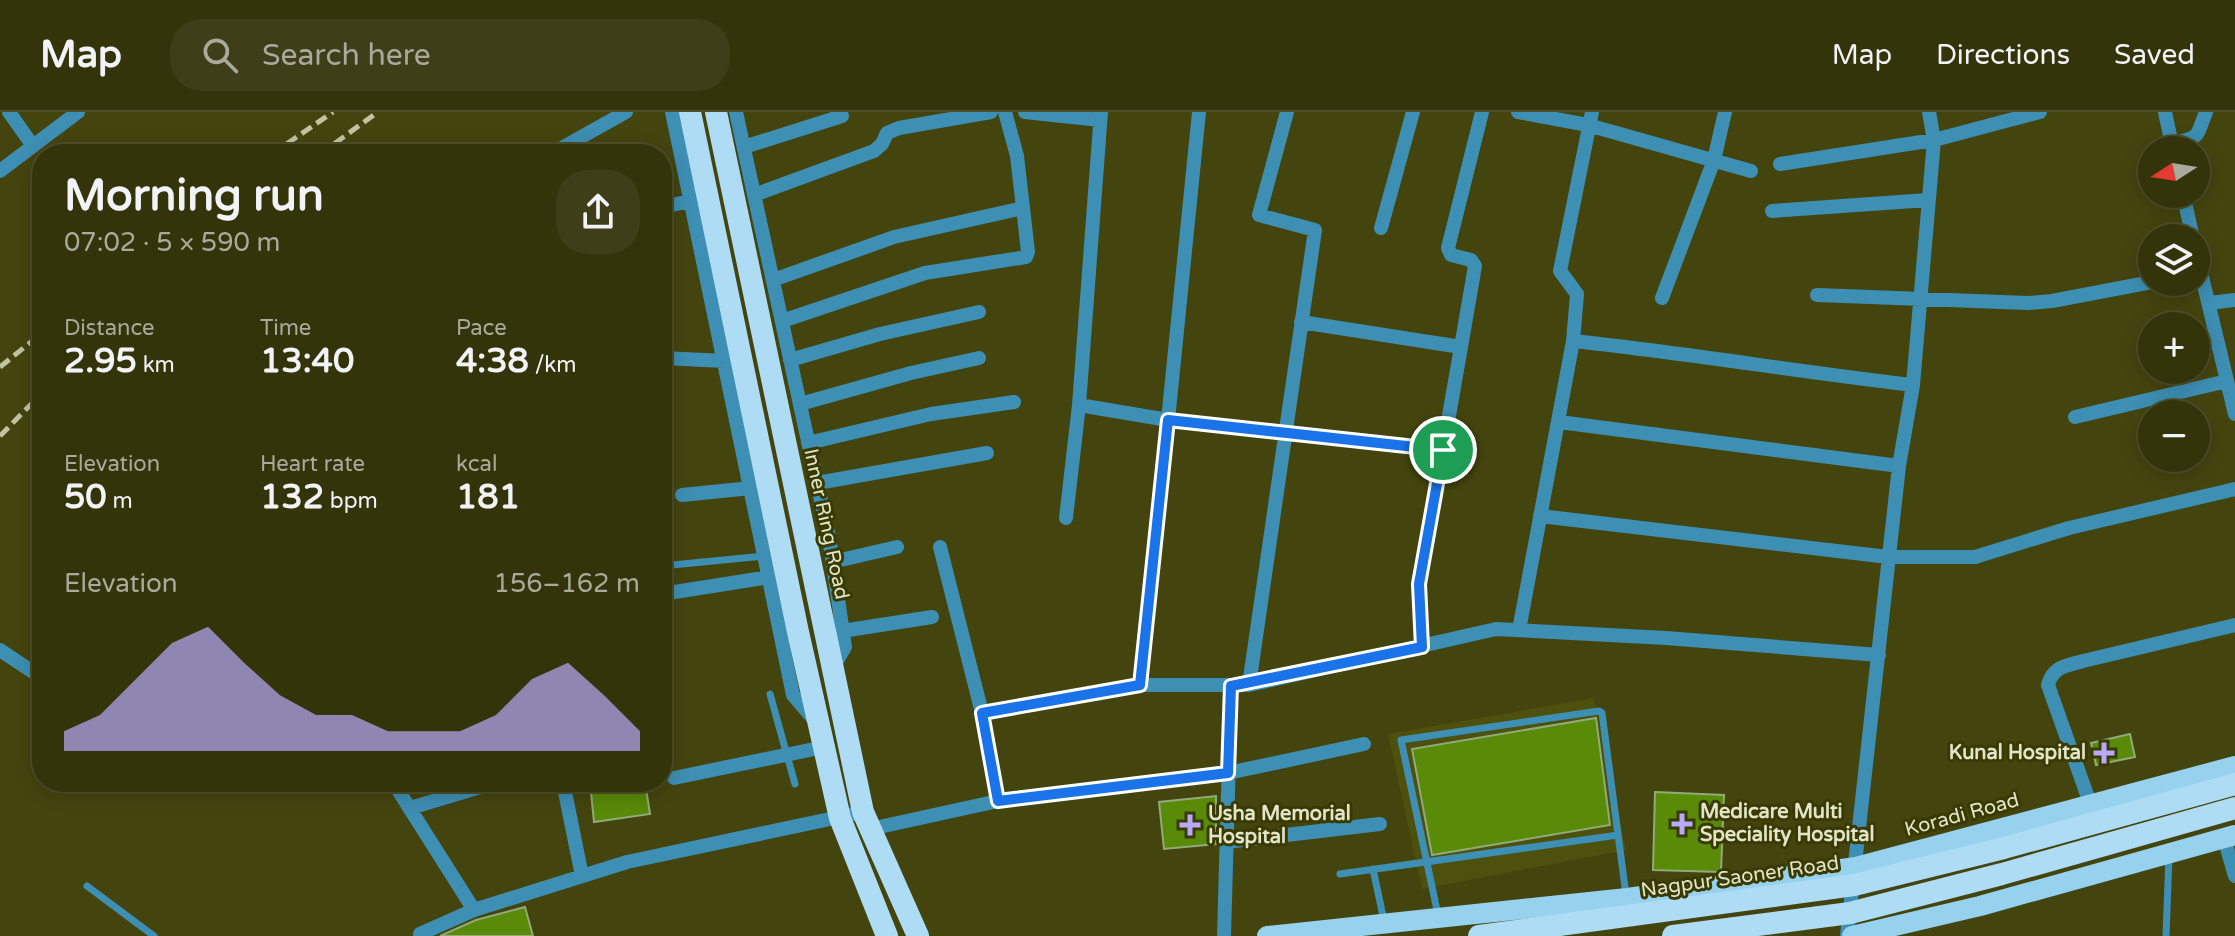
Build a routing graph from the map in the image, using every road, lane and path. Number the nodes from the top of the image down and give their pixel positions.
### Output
1 (9, 112) edge
2 (78, 112) edge
3 (626, 112) edge
4 (672, 112) edge
5 (690, 112) edge
6 (716, 112) edge
7 (736, 112) edge
8 (991, 112) edge
9 (1005, 112) edge
10 (1025, 112) edge
11 (1199, 112) edge
12 (1287, 112) edge
13 (1413, 112) edge
14 (1482, 112) edge
15 (1518, 112) edge
16 (1725, 112) edge
17 (1929, 112) edge
18 (2040, 112) edge
19 (2165, 112) edge
20 (2206, 112) edge
21 (842, 116) dead end
22 (1100, 116) edge
23 (1590, 118) edge
24 (2170, 136) edge
25 (2197, 136) edge
26 (1934, 140) junction
27 (36, 144) edge
28 (569, 144) edge
29 (32, 145) edge
30 (32, 147) edge
31 (744, 147) junction
32 (1714, 160) junction
33 (1780, 164) dead end
34 (0, 171) edge
35 (1751, 171) dead end
36 (754, 195) junction
37 (1928, 200) junction
38 (691, 201) junction
39 (672, 205) edge
40 (1023, 208) junction
41 (1772, 211) dead end
42 (1381, 228) dead end
43 (773, 280) junction
44 (2138, 284) edge
45 (1817, 295) dead end
46 (2206, 296) edge
47 (1662, 298) dead end
48 (1919, 299) junction
49 (2235, 300) edge
50 (2209, 303) junction
51 (979, 312) dead end
52 (782, 321) junction
53 (1301, 322) junction
54 (1573, 341) junction
55 (1461, 347) junction
56 (672, 358) edge
57 (979, 358) dead end
58 (790, 360) junction
59 (725, 361) junction
60 (2227, 381) junction
61 (1913, 385) junction
62 (1014, 402) dead end
63 (800, 404) junction
64 (1079, 405) junction
65 (2235, 414) edge
66 (2075, 417) dead end
67 (1168, 420) junction
68 (1559, 422) junction
69 (1284, 433) junction
70 (808, 443) junction
71 (1443, 450) junction
72 (987, 453) dead end
73 (1899, 466) junction
74 (817, 483) junction
75 (751, 488) junction
76 (2235, 489) edge
77 (682, 495) dead end
78 (1540, 516) junction
79 (1066, 518) dead end
80 (897, 547) dead end
81 (940, 547) dead end
82 (765, 556) junction
83 (1888, 557) junction
84 (832, 562) junction
85 (672, 565) edge
86 (769, 577) junction
87 (672, 592) edge
88 (932, 617) dead end
89 (2235, 625) edge
90 (1519, 630) junction
91 (842, 631) junction
92 (1422, 647) junction
93 (0, 650) edge
94 (1879, 655) junction
95 (832, 669) junction
96 (32, 671) edge
97 (1140, 685) junction
98 (1249, 685) junction
99 (1231, 686) junction
100 (770, 694) dead end
101 (982, 713) junction
102 (821, 736) junction
103 (1364, 744) dead end
104 (787, 754) junction
105 (2235, 766) edge
106 (1228, 773) junction
107 (674, 778) dead end
108 (795, 784) dead end
109 (2235, 784) edge
110 (400, 792) edge
111 (464, 792) edge
112 (565, 792) edge
113 (998, 801) junction
114 (2091, 806) junction
115 (410, 808) junction
116 (2235, 808) edge
117 (840, 818) junction
118 (867, 820) junction
119 (1380, 824) dead end
120 (1618, 835) junction
121 (2229, 836) edge
122 (1226, 842) junction
123 (2169, 854) junction
124 (1428, 861) junction
125 (1856, 867) junction
126 (1373, 869) junction
127 (1340, 874) dead end
128 (582, 876) junction
129 (2235, 876) edge
130 (87, 886) dead end
131 (1627, 898) junction
132 (474, 910) junction
133 (1438, 917) junction
134 (1384, 923) junction
135 (420, 934) dead end
136 (154, 936) edge
137 (887, 936) edge
138 (918, 936) edge
139 (1224, 936) edge
140 (1267, 936) edge
141 (1479, 936) edge
142 (1673, 936) edge
143 (1849, 936) edge
144 (2166, 936) edge

1 - 29 street
2 - 27 street
3 - 28 street
4 - 38 street
5 - 102 highway
6 - 95 highway, Inner Ring Road
7 - 31 street
8 - 36 street
9 - 40 street
10 - 22 street
11 - 67 street
12 - 53 street
13 - 42 street
14 - 55 street
15 - 23 street
16 - 32 street
17 - 26 street
18 - 26 street
19 - 24 street
20 - 25 street
21 - 31 street
22 - 64 street
23 - 32 street
23 - 54 street
26 - 33 street
26 - 37 street
30 - 34 street
31 - 36 street
32 - 35 street
32 - 47 street
36 - 43 street
37 - 41 street
37 - 48 street
38 - 39 street
38 - 59 street
40 - 43 street
40 - 52 street
43 - 52 street
44 - 48 street
45 - 48 street
46 - 50 street
48 - 61 street
49 - 50 street
50 - 60 street
51 - 58 street
52 - 58 street
53 - 55 street
53 - 69 street
54 - 61 street
54 - 68 street
55 - 71 street
56 - 59 street
57 - 63 street
58 - 63 street
59 - 75 street
60 - 65 street
60 - 66 street
61 - 73 street
62 - 70 street
63 - 70 street
64 - 67 street
64 - 79 street
67 - 69 street
67 - 97 street
68 - 73 street
68 - 78 street
69 - 71 street
69 - 98 street
70 - 74 street
71 - 92 street
72 - 74 street
73 - 83 street
74 - 84 street
75 - 77 street
75 - 82 street
76 - 83 street
78 - 83 street
78 - 90 street
80 - 84 street
81 - 101 street
82 - 85 lane
82 - 86 street
83 - 94 street
84 - 91 street
86 - 87 street
86 - 102 street
88 - 91 street
89 - 114 street
90 - 92 street
90 - 94 street
91 - 95 street
92 - 98 street
93 - 96 street
94 - 125 street
95 - 118 highway, Inner Ring Road
97 - 99 street
97 - 101 street
98 - 99 street
99 - 106 street
100 - 104 lane
101 - 113 street
102 - 104 street
102 - 117 highway
103 - 106 street
104 - 107 street
104 - 108 lane
105 - 114 main road, Koradi Road
106 - 113 street
106 - 122 street
109 - 141 highway, Nagpur Saoner Road, bridge
110 - 115 street
111 - 115 street
112 - 128 street
113 - 118 street
114 - 125 main road, Koradi Road
115 - 132 street
116 - 142 highway, bridge
117 - 118 street
117 - 128 street
117 - 137 highway
118 - 138 highway, Inner Ring Road
119 - 122 street
120 - 124 lane
120 - 124 lane
120 - 131 lane
121 - 123 main road
121 - 129 street
122 - 139 street
123 - 143 main road
123 - 144 lane
124 - 126 lane
124 - 133 lane
125 - 131 main road, Koradi Road
125 - 143 street
126 - 127 lane
126 - 134 lane
128 - 132 street
130 - 136 lane
131 - 133 main road, Koradi Road
132 - 135 street
133 - 134 main road, Koradi Road
134 - 140 main road, Koradi Road

